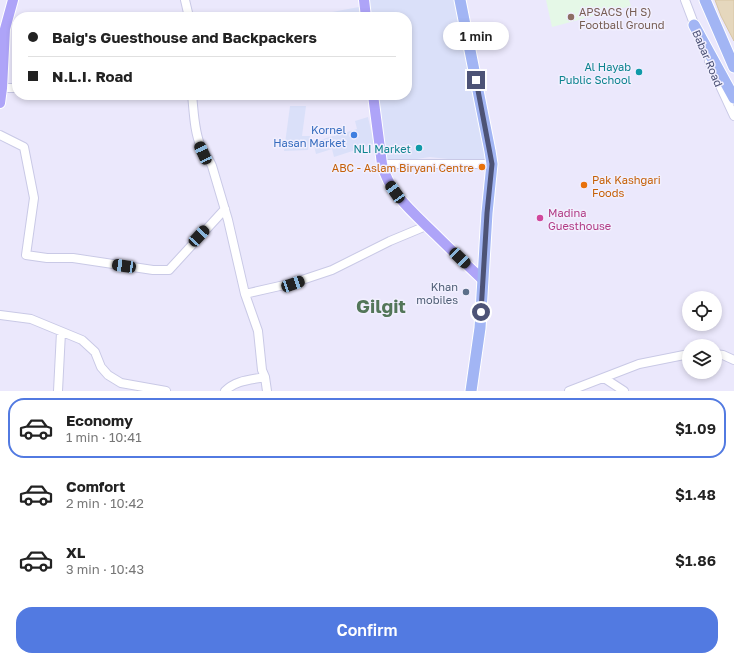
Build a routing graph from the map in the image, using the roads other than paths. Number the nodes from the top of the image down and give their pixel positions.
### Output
1 (13, 0) edge
2 (185, 0) edge
3 (364, 0) edge
4 (460, 0) edge
5 (685, 0) edge
6 (705, 0) edge
7 (189, 12) edge
8 (365, 12) edge
9 (694, 25) junction
10 (2, 49) edge
11 (734, 67) edge
12 (2, 88) junction
13 (12, 88) edge
14 (734, 98) edge
15 (193, 100) edge
16 (375, 100) edge
17 (0, 103) edge
18 (734, 116) edge
19 (0, 135) edge
20 (382, 164) junction
21 (492, 164) junction
22 (225, 209) junction
23 (426, 226) junction
24 (483, 280) junction
25 (245, 294) junction
26 (0, 315) edge
27 (61, 332) junction
28 (682, 355) edge
29 (722, 355) edge
30 (734, 360) edge
31 (265, 377) junction
32 (604, 378) junction
33 (58, 391) edge
34 (166, 391) edge
35 (225, 391) edge
36 (267, 391) edge
37 (471, 391) edge
38 (569, 391) edge
39 (624, 391) edge

1 - 10 main road
2 - 7 street
3 - 8 main road
4 - 21 highway
5 - 9 street, Babar Road
6 - 11 highway
9 - 14 highway
9 - 18 street, Babar Road
10 - 12 main road
12 - 13 street
12 - 17 main road
15 - 22 street
16 - 20 main road
19 - 22 street
20 - 21 street
20 - 23 main road
21 - 24 highway
22 - 25 street
23 - 24 main road
23 - 25 street
24 - 37 highway
25 - 31 street
26 - 27 street
27 - 33 street
27 - 34 street
28 - 32 street
29 - 30 street
31 - 35 street
31 - 36 street
32 - 38 street
32 - 39 street

